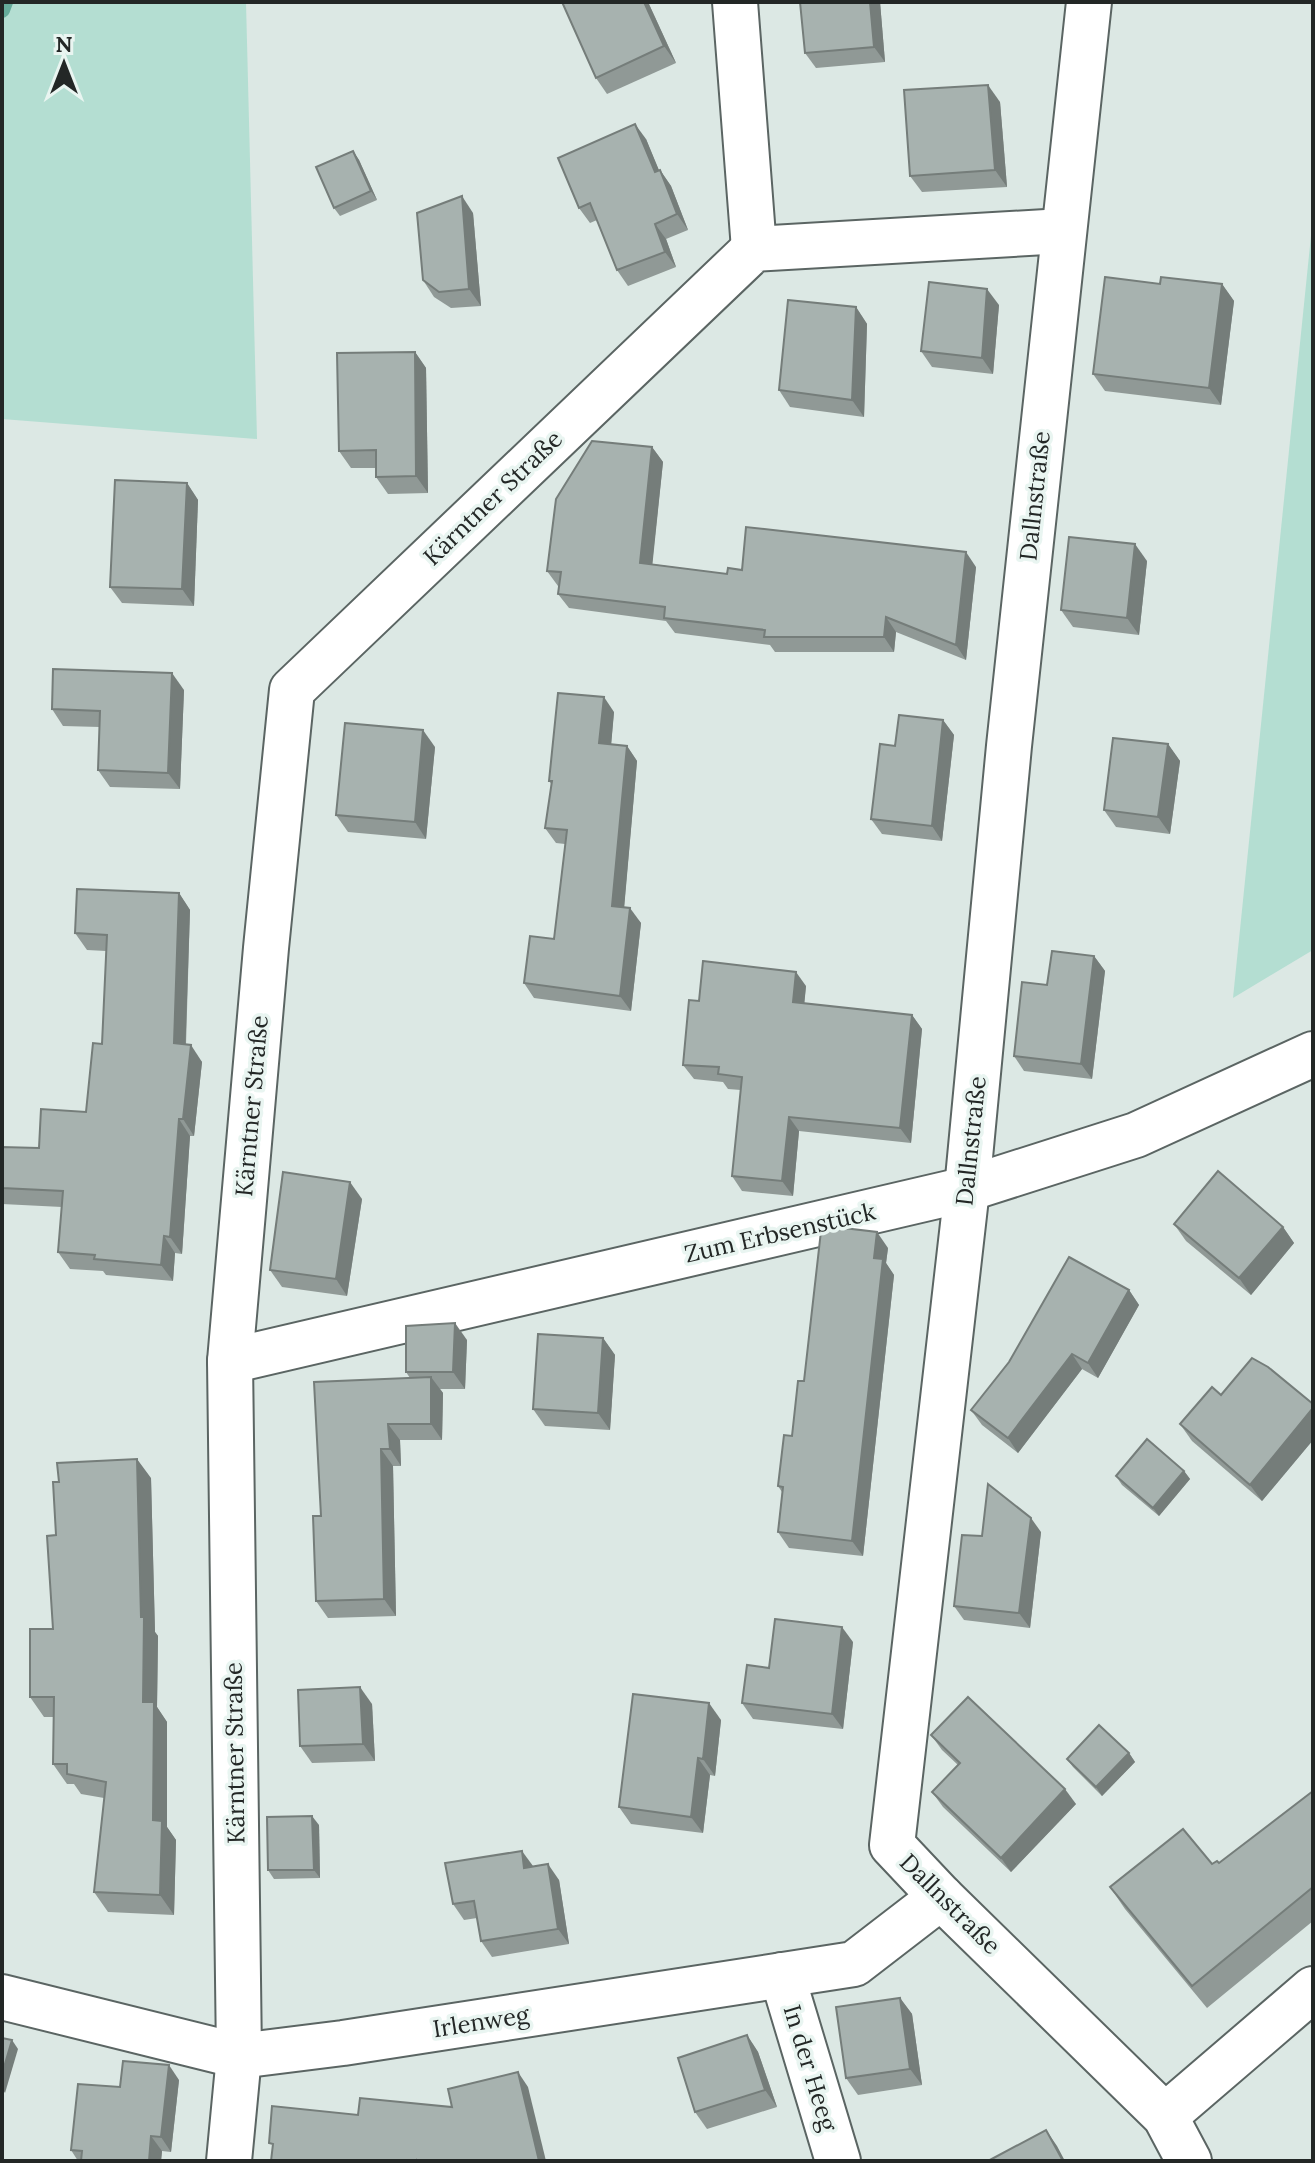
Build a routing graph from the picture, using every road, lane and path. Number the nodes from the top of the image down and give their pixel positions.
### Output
1 (735, 2) edge
2 (1089, 2) edge
3 (1063, 231) junction
4 (754, 249) junction
5 (1313, 1054) edge
6 (967, 1189) junction
7 (230, 1361) junction
8 (941, 1897) junction
9 (782, 1975) junction
10 (1313, 1989) edge
11 (2, 1997) edge
12 (239, 2056) junction
13 (1165, 2116) junction
14 (229, 2161) edge
15 (838, 2161) edge
16 (1189, 2161) edge

1 - 4 street
2 - 3 street, Dallnstraße
3 - 4 street
3 - 6 street, Dallnstraße
4 - 7 street, Kärntner Straße
5 - 6 street, Zum Erbsenstück
6 - 7 street, Zum Erbsenstück
6 - 8 street, Dallnstraße
7 - 12 street, Kärntner Straße
8 - 9 street, Irlenweg
8 - 13 street, Dallnstraße
9 - 12 street, Irlenweg
9 - 15 street, In der Heeg
10 - 13 street
11 - 12 street, Irlenweg
12 - 14 street, Kärntner Straße
13 - 16 street, Dallnstraße

